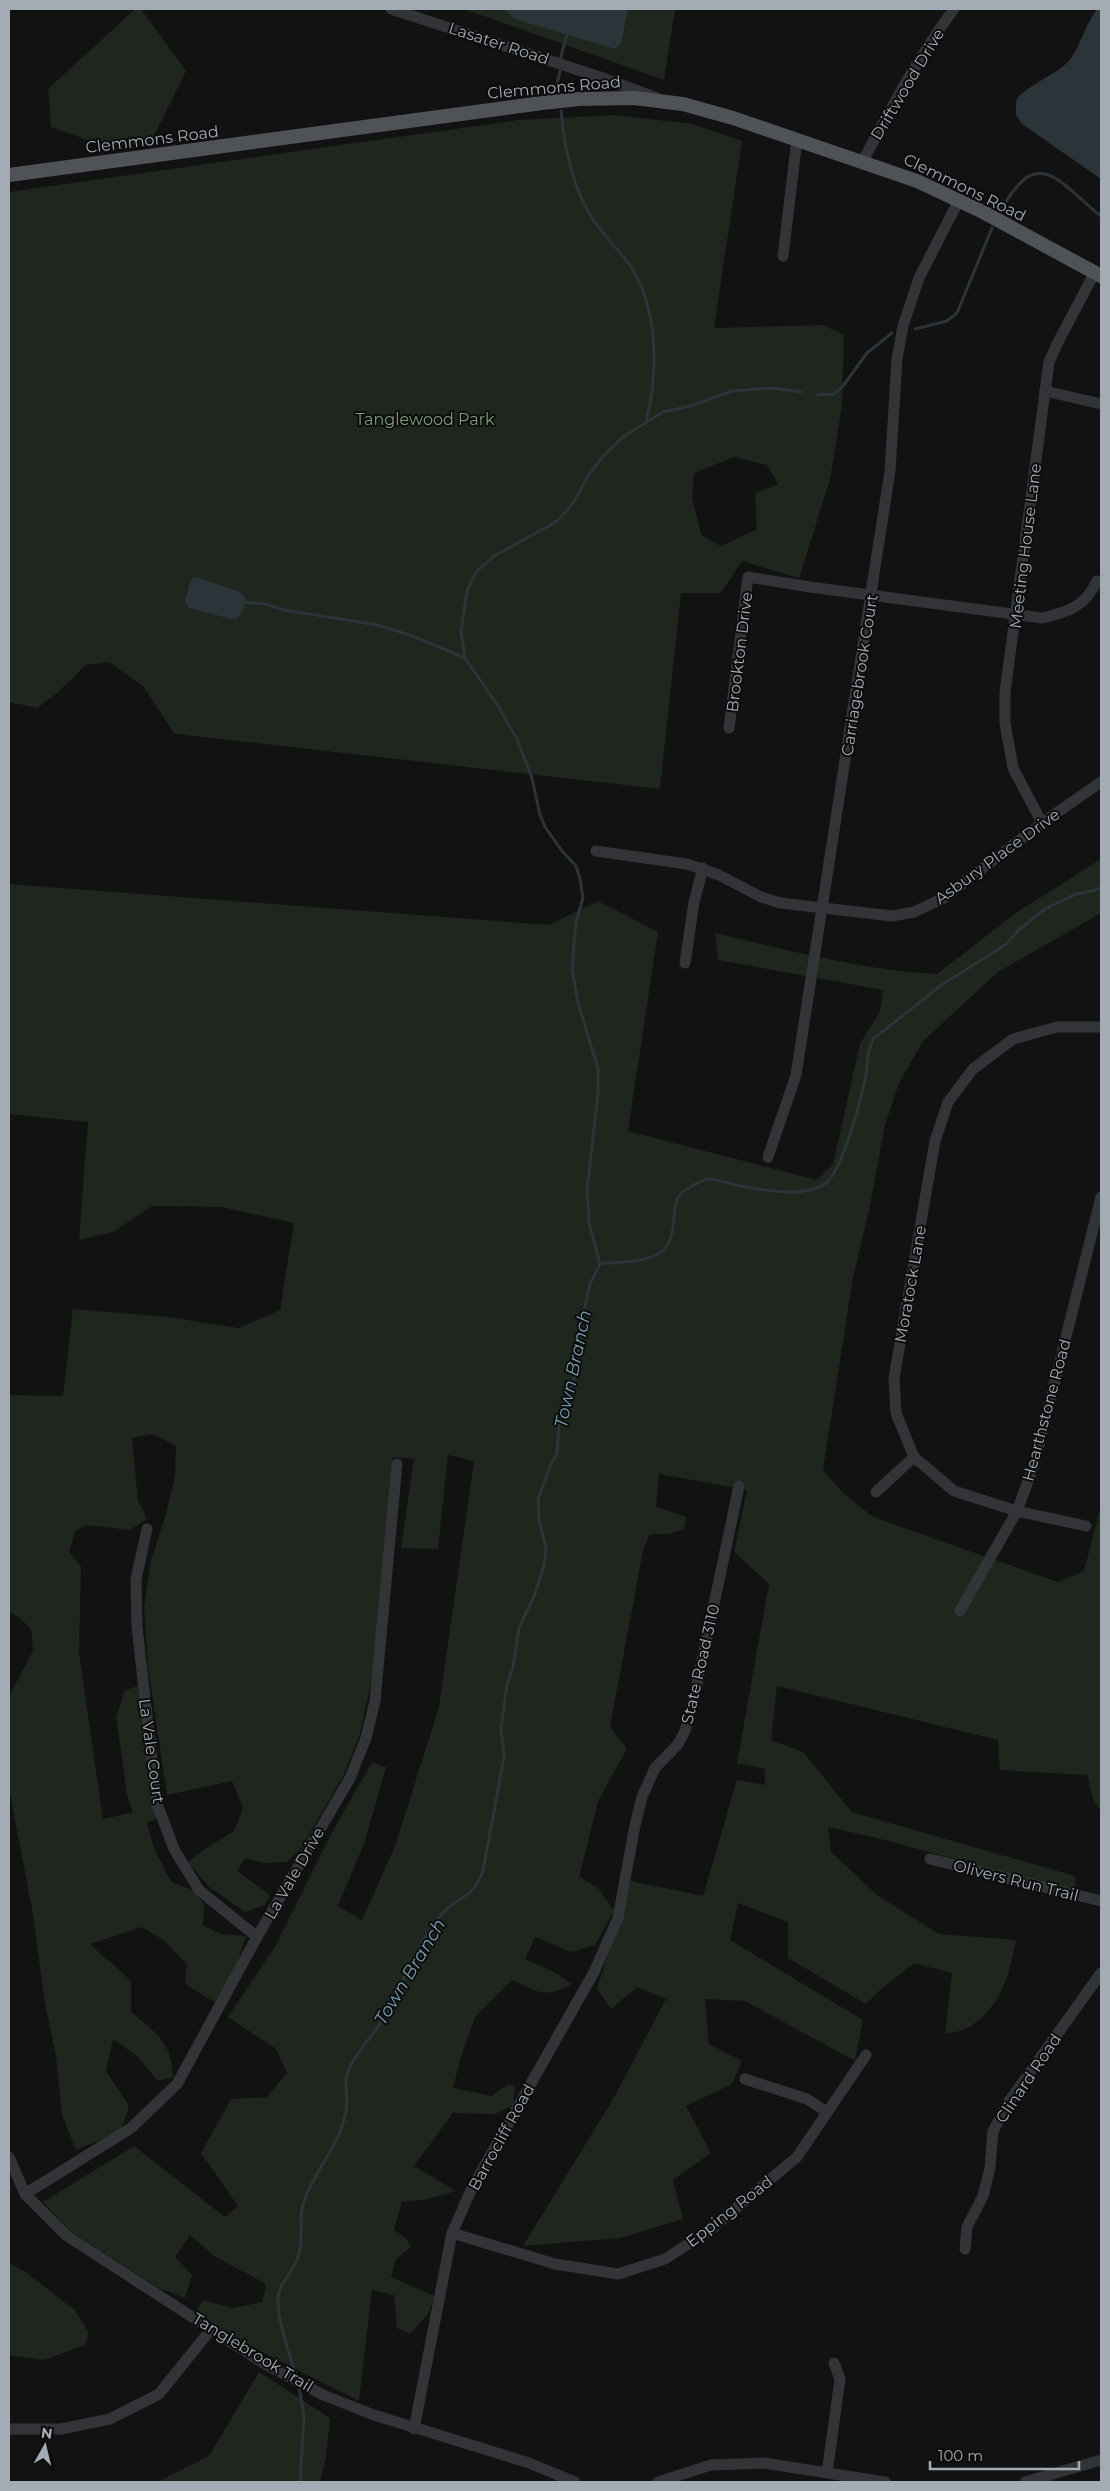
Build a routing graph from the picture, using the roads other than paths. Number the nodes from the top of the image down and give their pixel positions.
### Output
1 (391, 9) edge
2 (954, 9) edge
3 (663, 100) junction
4 (797, 139) junction
5 (863, 160) junction
6 (9, 175) edge
7 (959, 200) junction
8 (783, 256) dead end
9 (1098, 274) edge
10 (1045, 391) junction
11 (1101, 404) edge
12 (1097, 581) dead end
13 (872, 594) junction
14 (1016, 616) junction
15 (729, 728) dead end
16 (1101, 782) edge
17 (1042, 823) junction
18 (596, 851) dead end
19 (703, 868) junction
20 (822, 909) junction
21 (685, 962) dead end
22 (1101, 1027) edge
23 (768, 1157) dead end
24 (1101, 1196) edge
25 (914, 1457) junction
26 (397, 1464) dead end
27 (739, 1486) dead end
28 (876, 1492) dead end
29 (1017, 1511) junction
30 (1086, 1526) dead end
31 (147, 1529) dead end
32 (960, 1611) dead end
33 (930, 1859) dead end
34 (629, 1860) joint
35 (1101, 1901) edge
36 (257, 1937) junction
37 (1101, 1973) edge
38 (866, 2055) dead end
39 (745, 2079) dead end
40 (827, 2112) junction
41 (9, 2157) edge
42 (25, 2194) junction
43 (452, 2233) junction
44 (965, 2249) dead end
45 (212, 2328) junction
46 (834, 2363) dead end
47 (414, 2428) junction
48 (9, 2429) edge
49 (1101, 2460) edge
50 (828, 2473) junction
51 (574, 2482) edge
52 (658, 2482) edge
53 (885, 2482) edge
54 (1025, 2482) edge

1 - 3 street, Lasater Road
2 - 5 street, Driftwood Drive
3 - 4 main road, Clemmons Road
3 - 6 main road, Clemmons Road
4 - 5 main road, Clemmons Road
4 - 8 street
5 - 7 main road, Clemmons Road
7 - 9 main road, Clemmons Road
7 - 13 street, Carriagebrook Court
9 - 10 street, Meeting House Lane
10 - 11 street
10 - 14 street, Meeting House Lane
12 - 14 street, Brookton Drive
13 - 14 street, Brookton Drive
13 - 15 street, Brookton Drive
13 - 20 street, Carriagebrook Court
14 - 17 street, Meeting House Lane
16 - 17 street, Asbury Place Drive
17 - 20 street, Asbury Place Drive
18 - 19 street, Asbury Place Drive
19 - 20 street, Asbury Place Drive
19 - 21 street
20 - 23 street, Carriagebrook Court
22 - 25 street, Moratock Lane
24 - 29 street, Hearthstone Road
25 - 28 street
25 - 29 street, Moratock Lane
26 - 36 street, La Vale Drive
27 - 34 street, State Road 3110
29 - 30 street, Moratock Lane
29 - 32 street, Hearthstone Road
31 - 36 street, La Vale Court
33 - 35 street, Olivers Run Trail
34 - 43 street, Barrocliff Road
36 - 42 street, La Vale Drive
37 - 44 street, Clinard Road
38 - 40 street, Epping Road
39 - 40 street
40 - 43 street, Epping Road
41 - 42 street, Tanglebrook Trail
42 - 45 street, Tanglebrook Trail
43 - 47 street, Barrocliff Road
45 - 47 street, Tanglebrook Trail
45 - 48 street
46 - 50 street
47 - 51 street, Tanglebrook Trail
49 - 54 street
50 - 52 street
50 - 53 street

